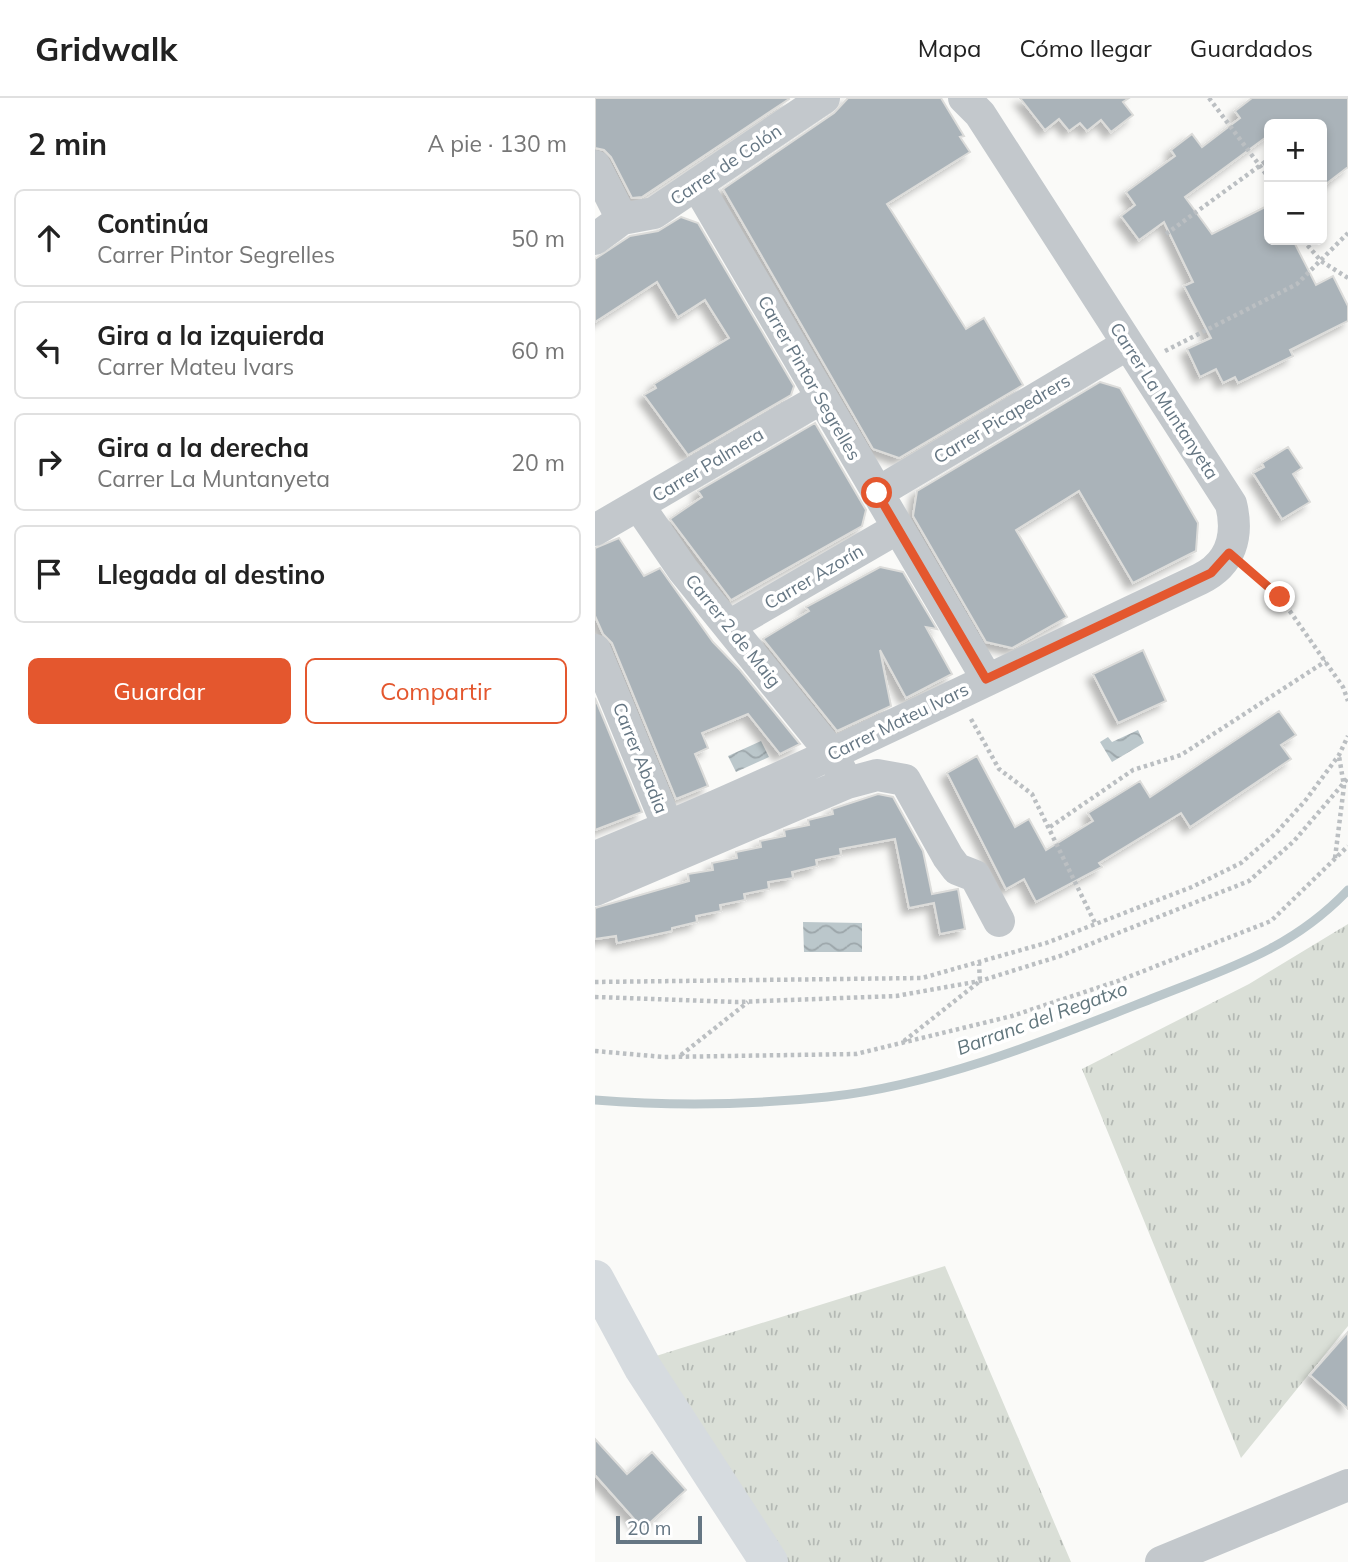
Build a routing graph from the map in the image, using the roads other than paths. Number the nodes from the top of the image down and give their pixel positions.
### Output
1 (824, 98) edge
2 (964, 98) edge
3 (595, 166) edge
4 (697, 185) junction
5 (622, 219) junction
6 (595, 239) edge
7 (1134, 354) junction
8 (820, 399) junction
9 (877, 493) junction
10 (639, 506) junction
11 (898, 528) junction
12 (595, 530) edge
13 (1229, 553) joint
14 (729, 626) junction
15 (595, 650) edge
16 (986, 679) junction
17 (832, 754) junction
18 (847, 783) junction
19 (668, 827) junction
20 (603, 854) edge
21 (609, 885) edge
22 (999, 922) dead end
23 (595, 1279) edge
24 (1348, 1485) edge
25 (769, 1562) edge
26 (1161, 1562) edge

1 - 4 street, Carrer de Colón
2 - 7 street, Carrer La Muntanyeta
3 - 5 street
4 - 5 street, Carrer de Colón
4 - 8 street, Carrer Pintor Segrelles
5 - 6 street
7 - 9 street, Carrer Picapedrers
7 - 13 street, Carrer La Muntanyeta
8 - 9 street, Carrer Pintor Segrelles
8 - 10 street, Carrer Palmera
9 - 11 street, Carrer Pintor Segrelles
10 - 12 street, Carrer Palmera
10 - 14 street, Carrer 2 de Maig
11 - 14 street, Carrer Azorín
11 - 16 street, Carrer Pintor Segrelles
13 - 16 street, Carrer Mateu Ivars
14 - 17 street, Carrer 2 de Maig
15 - 19 street, Carrer Abadia
16 - 17 street, Carrer Mateu Ivars
17 - 18 street, Carrer 2 de Maig
17 - 19 street, Carrer Mateu Ivars
18 - 21 street
18 - 22 street
19 - 20 street, Carrer Mateu Ivars
20 - 21 street
23 - 25 main road
24 - 26 street

